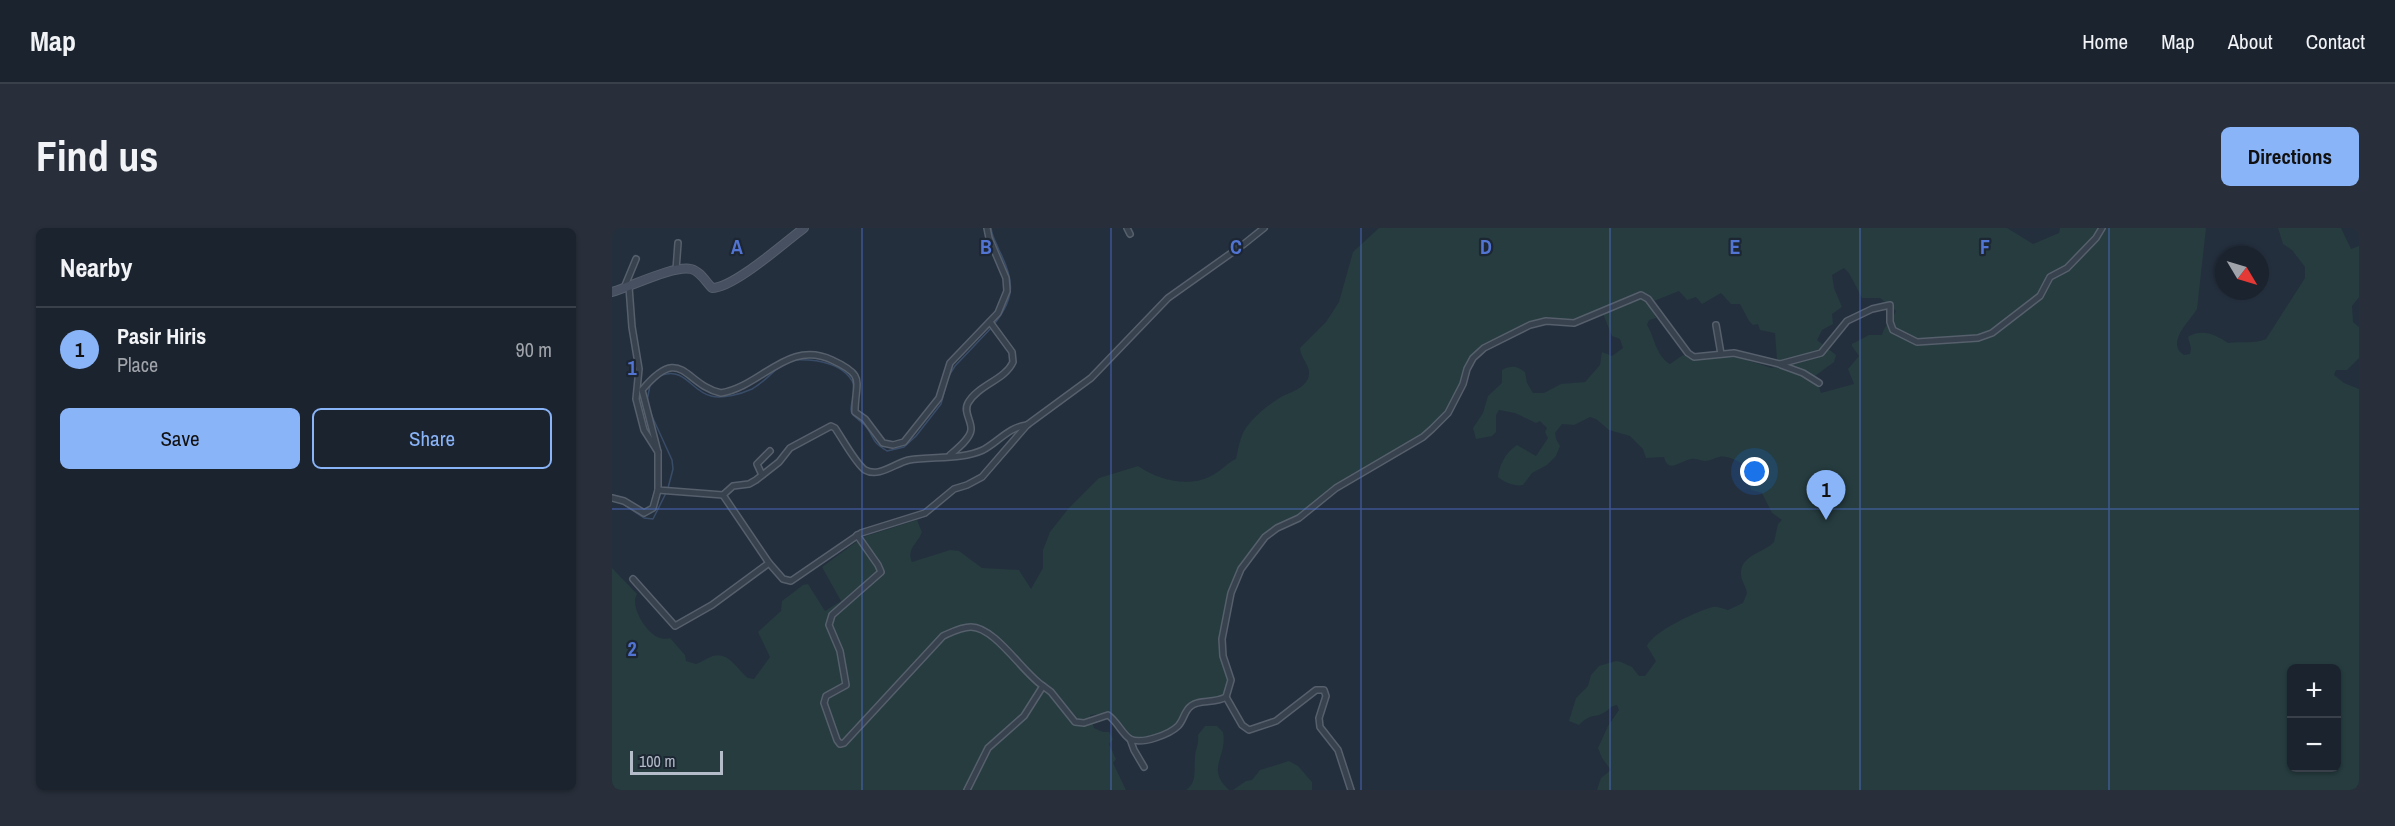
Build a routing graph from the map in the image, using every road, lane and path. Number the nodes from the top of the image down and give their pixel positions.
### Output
1 (804, 228) edge
2 (987, 228) edge
3 (1264, 228) edge
4 (2102, 228) edge
5 (678, 243) dead end
6 (636, 259) dead end
7 (676, 270) junction
8 (627, 288) junction
9 (612, 292) edge
10 (992, 324) junction
11 (1716, 325) dead end
12 (1721, 354) junction
13 (1780, 364) junction
14 (639, 369) junction
15 (1819, 383) dead end
16 (642, 390) junction
17 (1027, 425) junction
18 (770, 451) dead end
19 (658, 452) junction
20 (949, 456) junction
21 (762, 475) junction
22 (658, 490) junction
23 (723, 495) junction
24 (612, 498) edge
25 (857, 535) junction
26 (770, 563) junction
27 (633, 579) dead end
28 (1043, 686) junction
29 (1226, 697) junction
30 (1130, 739) junction
31 (1144, 767) dead end
32 (967, 790) edge
33 (1351, 790) edge

1 - 7 street
2 - 10 street
3 - 17 street
4 - 13 street
5 - 7 street
6 - 8 street
7 - 8 street
8 - 9 street
8 - 14 street
10 - 16 street
10 - 20 street
11 - 12 street
12 - 13 street
12 - 29 street
13 - 15 street
14 - 16 street
14 - 19 street
16 - 19 street
17 - 20 street
17 - 25 street
18 - 21 street
19 - 22 street
20 - 21 street
21 - 23 street
22 - 23 street
22 - 24 street
23 - 26 street
25 - 26 street
25 - 28 street
26 - 27 street
28 - 30 street
28 - 32 street
29 - 30 street
29 - 33 street
30 - 31 street

